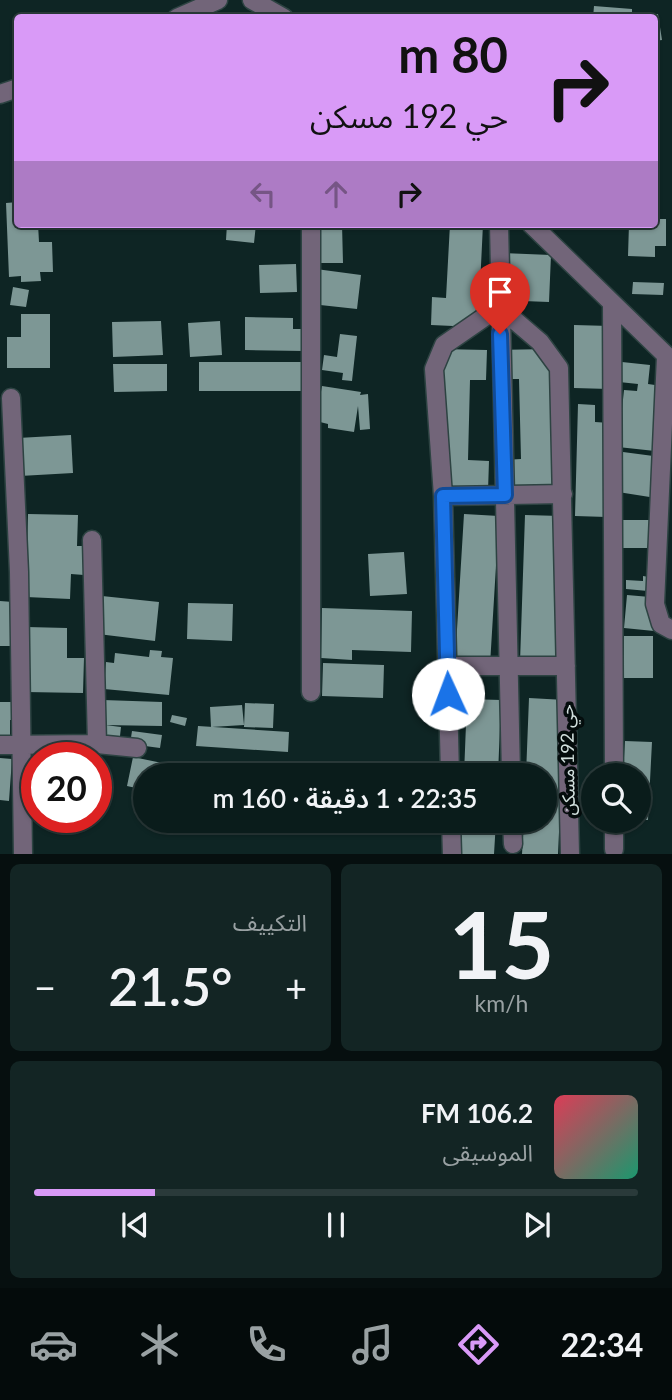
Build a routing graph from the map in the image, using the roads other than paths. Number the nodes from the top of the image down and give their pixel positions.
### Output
1 (218, 0) edge
2 (253, 0) edge
3 (179, 10) edge
4 (277, 14) edge
5 (311, 228) edge
6 (499, 228) edge
7 (535, 228) edge
8 (612, 304) junction
9 (499, 307) junction
10 (669, 359) edge
11 (6, 397) edge
12 (563, 494) junction
13 (505, 495) junction
14 (443, 496) junction
15 (5, 515) dead end
16 (92, 540) dead end
17 (672, 630) edge
18 (447, 666) junction
19 (566, 666) junction
20 (509, 667) junction
21 (311, 692) dead end
22 (97, 742) edge
23 (0, 745) edge
24 (20, 746) junction
25 (112, 746) edge
26 (137, 748) dead end
27 (450, 763) edge
28 (511, 763) edge
29 (614, 763) edge
30 (451, 833) edge
31 (513, 833) edge
32 (614, 833) edge
33 (513, 844) dead end
34 (614, 849) dead end
35 (23, 854) edge
36 (452, 854) edge
37 (570, 854) edge

1 - 3 street
2 - 4 street
5 - 21 street
6 - 9 street
7 - 8 street
8 - 10 street
8 - 29 street
9 - 12 street, حي 192 مسكن
9 - 13 street
9 - 14 street
10 - 17 street
11 - 15 street
11 - 24 street
12 - 13 street
12 - 19 street, حي 192 مسكن
13 - 14 street
13 - 20 street
14 - 18 street
16 - 22 street
18 - 20 street
18 - 27 street
19 - 20 street
19 - 37 street, حي 192 مسكن
20 - 28 street
23 - 24 street
24 - 35 street
25 - 26 street
30 - 36 street
31 - 33 street
32 - 34 street

